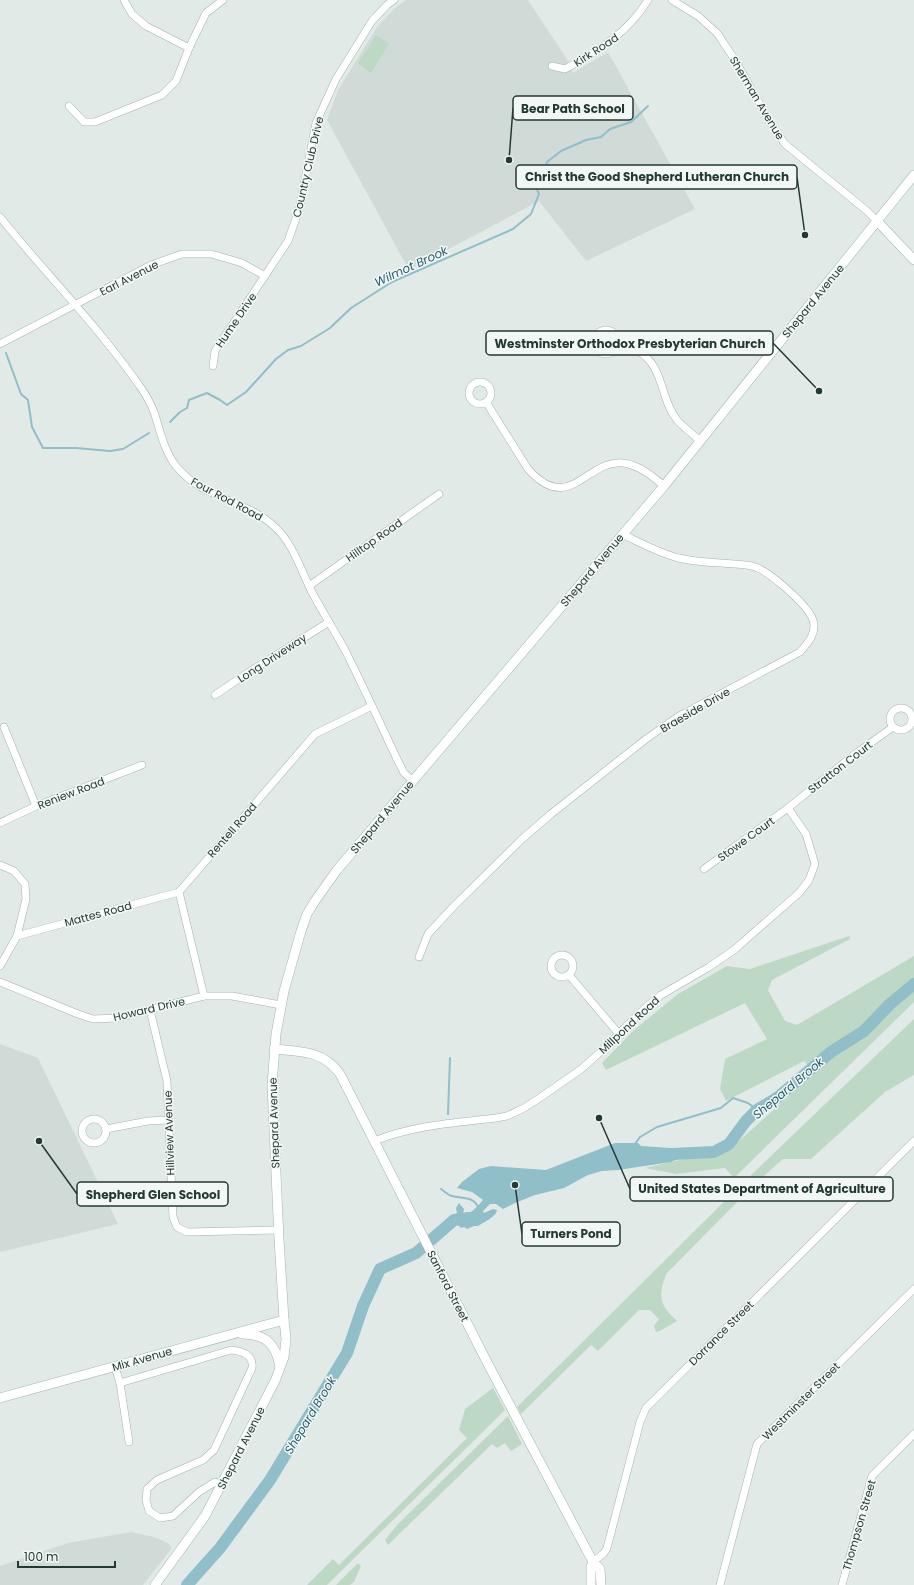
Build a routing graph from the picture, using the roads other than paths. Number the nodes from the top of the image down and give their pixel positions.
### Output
1 (124, 0) edge
2 (223, 0) edge
3 (394, 0) edge
4 (648, 0) edge
5 (672, 0) edge
6 (189, 48) junction
7 (552, 66) dead end
8 (70, 106) dead end
9 (914, 175) edge
10 (0, 217) edge
11 (877, 221) junction
12 (914, 260) edge
13 (265, 276) junction
14 (76, 306) junction
15 (618, 343) dead end
16 (0, 344) edge
17 (213, 366) dead end
18 (486, 402) dead end
19 (700, 441) junction
20 (664, 486) junction
21 (439, 494) dead end
22 (622, 534) junction
23 (309, 586) junction
24 (329, 622) junction
25 (215, 695) dead end
26 (372, 706) junction
27 (893, 726) dead end
28 (4, 727) dead end
29 (142, 765) dead end
30 (413, 781) junction
31 (36, 806) junction
32 (788, 808) junction
33 (0, 823) edge
34 (0, 865) edge
35 (704, 869) dead end
36 (179, 892) junction
37 (17, 936) junction
38 (419, 957) dead end
39 (0, 966) edge
40 (569, 974) dead end
41 (0, 982) edge
42 (204, 996) junction
43 (281, 1005) junction
44 (150, 1010) junction
45 (619, 1034) junction
46 (274, 1050) junction
47 (168, 1120) junction
48 (106, 1129) dead end
49 (374, 1141) junction
50 (914, 1141) edge
51 (278, 1230) junction
52 (914, 1288) edge
53 (284, 1320) junction
54 (232, 1334) junction
55 (115, 1367) junction
56 (280, 1368) junction
57 (120, 1383) junction
58 (0, 1398) edge
59 (914, 1434) edge
60 (129, 1442) dead end
61 (222, 1485) junction
62 (593, 1562) junction
63 (155, 1585) edge
64 (591, 1585) edge
65 (601, 1585) edge
66 (720, 1585) edge
67 (842, 1585) edge

1 - 6 street
2 - 6 street
3 - 13 street, Country Club Drive
4 - 7 street, Kirk Road
5 - 11 street, Sherman Avenue
6 - 8 street
9 - 11 main road, Shepard Avenue
10 - 14 street, Four Rod Road
11 - 12 main road, Sherman Avenue
11 - 19 main road, Shepard Avenue
13 - 14 street, Earl Avenue
13 - 17 street, Hume Drive
14 - 16 street, Earl Avenue
14 - 23 street, Four Rod Road
15 - 19 street
18 - 20 street
19 - 20 main road, Shepard Avenue
20 - 22 main road, Shepard Avenue
21 - 23 street, Hilltop Road
22 - 30 main road, Shepard Avenue
22 - 38 street, Braeside Drive
23 - 24 street, Four Rod Road
24 - 25 street, Long Driveway
24 - 26 street, Four Rod Road
26 - 30 street, Four Rod Road
26 - 36 street, Rentell Road
27 - 32 street, Stratton Court
28 - 31 street
29 - 31 street, Reniew Road
30 - 43 main road, Shepard Avenue
31 - 33 street, Reniew Road
32 - 35 street, Stowe Court
32 - 45 street, Millpond Road
34 - 37 street
36 - 37 street, Mattes Road
36 - 42 street
37 - 39 street
40 - 45 street
41 - 44 street, Howard Drive
42 - 43 street, Howard Drive
42 - 44 street, Howard Drive
43 - 46 main road, Shepard Avenue
44 - 47 street, Hillview Avenue
45 - 49 street, Millpond Road
46 - 49 main road, Sanford Street
46 - 51 main road, Shepard Avenue
47 - 48 street
47 - 51 street, Hillview Avenue
49 - 62 main road, Sanford Street
50 - 62 street, Dorrance Street
51 - 53 main road, Shepard Avenue
52 - 66 street, Westminster Street
53 - 54 main road, Mix Avenue
53 - 56 main road, Shepard Avenue
54 - 55 main road, Mix Avenue
54 - 56 main road
55 - 57 street
55 - 58 main road, Mix Avenue
56 - 61 main road, Shepard Avenue
57 - 60 street
57 - 61 street
59 - 67 street, Thompson Street
61 - 63 main road, Shepard Avenue
62 - 64 main road
62 - 65 main road, Sanford Street

